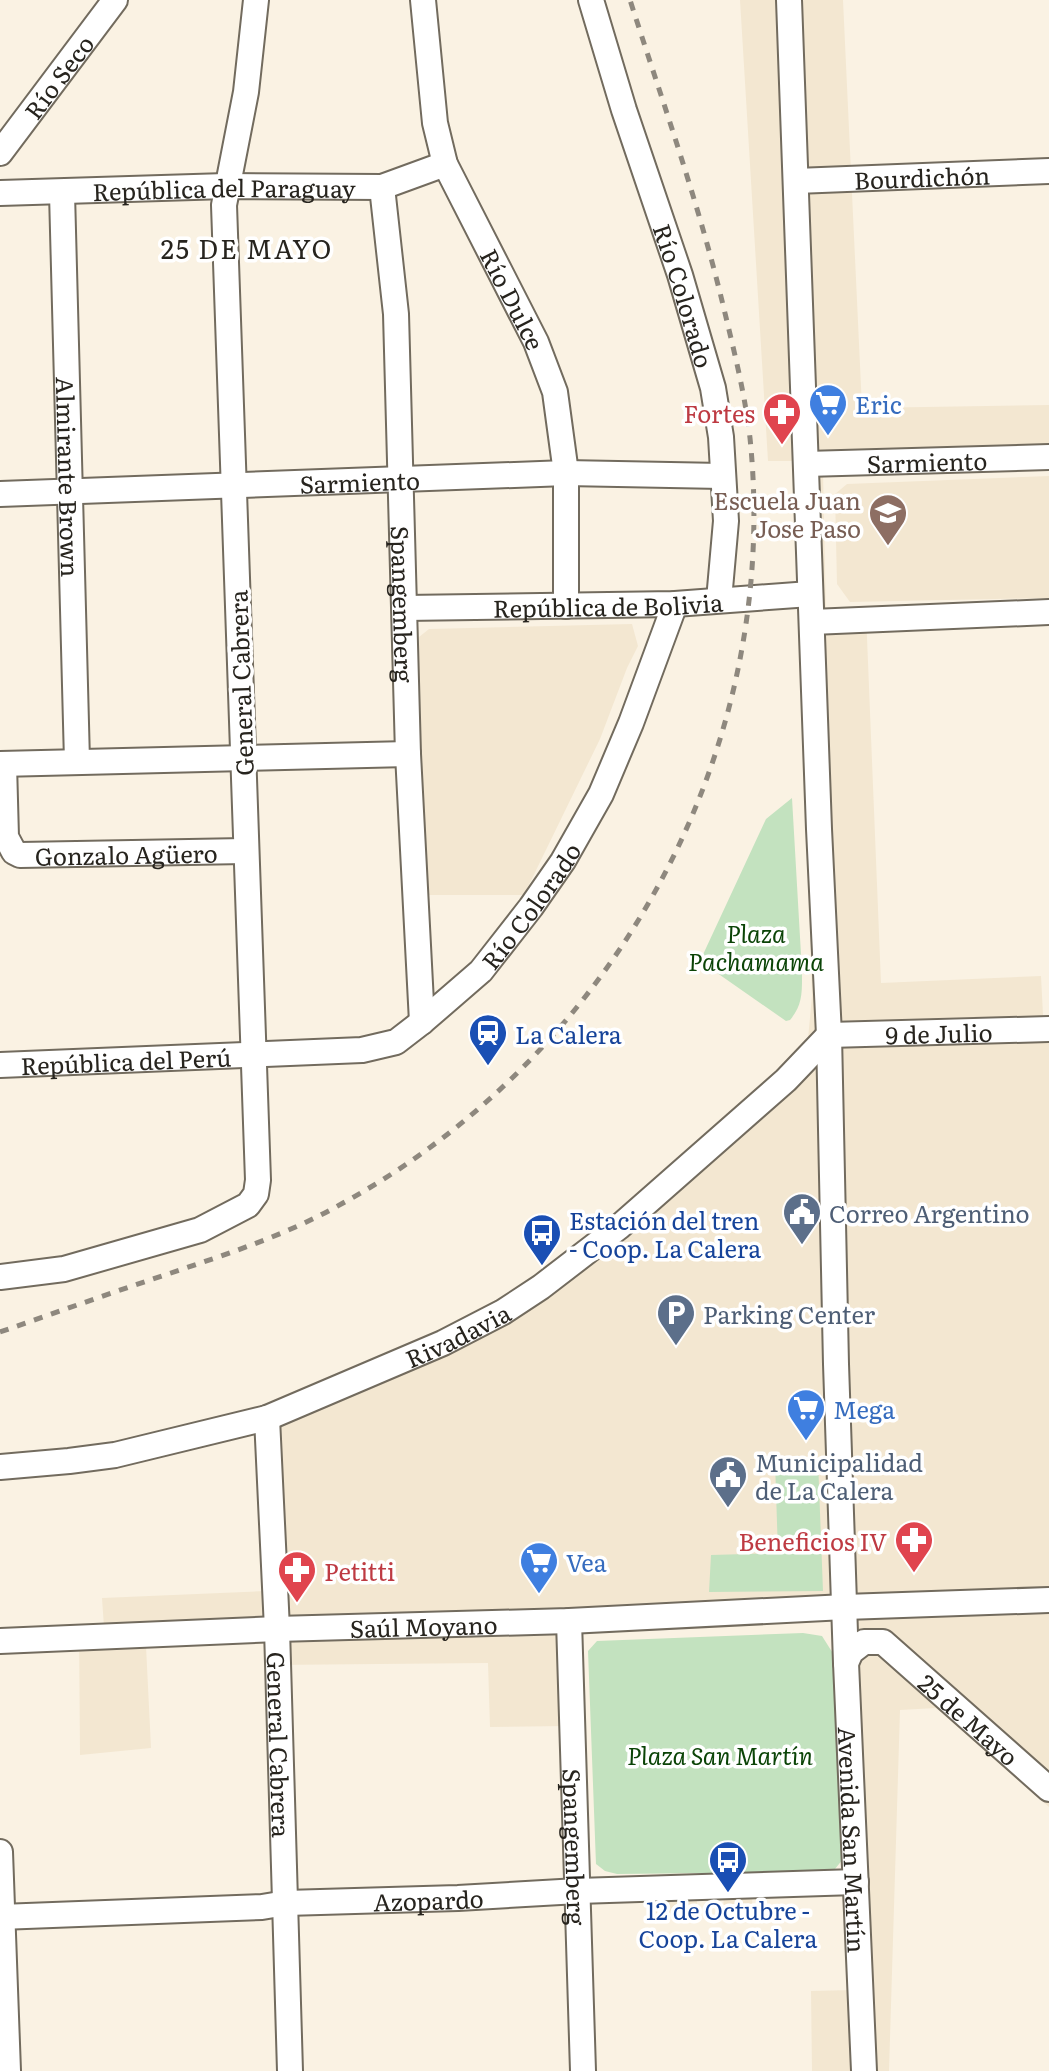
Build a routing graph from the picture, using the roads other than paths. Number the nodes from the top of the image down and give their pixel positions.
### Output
1 (116, 0) edge
2 (256, 0) edge
3 (423, 0) edge
4 (591, 0) edge
5 (789, 0) edge
6 (0, 153) edge
7 (445, 164) junction
8 (1049, 170) edge
9 (796, 181) junction
10 (226, 186) junction
11 (382, 187) junction
12 (62, 192) junction
13 (0, 193) edge
14 (1049, 457) edge
15 (806, 464) junction
16 (566, 473) junction
17 (722, 476) junction
18 (401, 479) junction
19 (234, 485) junction
20 (69, 492) junction
21 (0, 494) edge
22 (810, 594) junction
23 (719, 600) junction
24 (675, 604) junction
25 (566, 606) junction
26 (405, 608) junction
27 (1049, 612) edge
28 (811, 621) junction
29 (408, 754) junction
30 (243, 757) junction
31 (77, 761) junction
32 (2, 764) edge
33 (245, 851) junction
34 (422, 1021) junction
35 (1049, 1028) edge
36 (829, 1035) junction
37 (253, 1055) junction
38 (0, 1065) edge
39 (786, 1080) junction
40 (830, 1104) junction
41 (0, 1277) edge
42 (267, 1418) junction
43 (0, 1467) edge
44 (1049, 1600) edge
45 (902, 1606) junction
46 (845, 1607) junction
47 (569, 1621) junction
48 (276, 1629) junction
49 (0, 1641) edge
50 (891, 1648) junction
51 (846, 1663) junction
52 (1049, 1788) edge
53 (0, 1852) edge
54 (856, 1882) junction
55 (578, 1891) junction
56 (286, 1903) junction
57 (1, 1917) edge
58 (8, 2071) edge
59 (290, 2071) edge
60 (583, 2071) edge
61 (864, 2071) edge

1 - 6 street, Río Seco
2 - 10 street, General Cabrera
3 - 7 street, Río Dulce
4 - 17 street, Río Colorado
5 - 9 street, Avenida San Martín
7 - 11 street, República del Paraguay
7 - 16 street, Río Dulce
8 - 9 street, Bourdichón
9 - 15 street, Avenida San Martín
10 - 11 street, República del Paraguay
10 - 12 street, República del Paraguay
10 - 19 street, General Cabrera
11 - 18 street, Spangemberg
12 - 13 street, República del Paraguay
12 - 20 street, Almirante Brown
14 - 15 street, Sarmiento
15 - 22 street, Avenida San Martín
16 - 17 street, Sarmiento
16 - 18 street, Sarmiento
16 - 25 street, Río Dulce
17 - 23 street, Río Colorado
18 - 19 street, Sarmiento
18 - 26 street, Spangemberg
19 - 20 street, Sarmiento
19 - 30 street, General Cabrera
20 - 21 street, Sarmiento
20 - 31 street, Almirante Brown
22 - 23 street, República de Bolivia
22 - 28 street, Avenida San Martín
23 - 24 street, República de Bolivia
24 - 25 street, República de Bolivia
24 - 34 street, Río Colorado
25 - 26 street, República de Bolivia
26 - 29 street, Spangemberg
27 - 28 street
28 - 36 street, Avenida San Martín
29 - 30 street
29 - 34 street, Spangemberg
30 - 31 street
30 - 33 street, General Cabrera
31 - 32 street
32 - 33 street, Gonzalo Agüero
33 - 37 street, General Cabrera
34 - 37 street, Río Colorado
35 - 36 street, 9 de Julio
36 - 39 street, Rivadavia
36 - 40 street, Avenida San Martín
37 - 38 street, República del Perú
37 - 41 street, General Cabrera
39 - 40 street
39 - 42 street, Rivadavia
40 - 46 street, Avenida San Martín
42 - 43 street, Rivadavia
42 - 48 street, General Cabrera
44 - 45 street, Saúl Moyano
45 - 46 street, Saúl Moyano
45 - 50 street
46 - 47 street, Saúl Moyano
46 - 51 street, Avenida San Martín
47 - 48 street, Saúl Moyano
47 - 55 street, Spangemberg
48 - 49 street, Saúl Moyano
48 - 56 street, General Cabrera
50 - 51 street
50 - 52 street, 25 de Mayo
51 - 54 street, Avenida San Martín
53 - 57 street
54 - 55 street, Azopardo
54 - 61 street, Avenida San Martín
55 - 56 street, Azopardo
55 - 60 street, Spangemberg
56 - 57 street, Azopardo
56 - 59 street, General Cabrera
57 - 58 street

